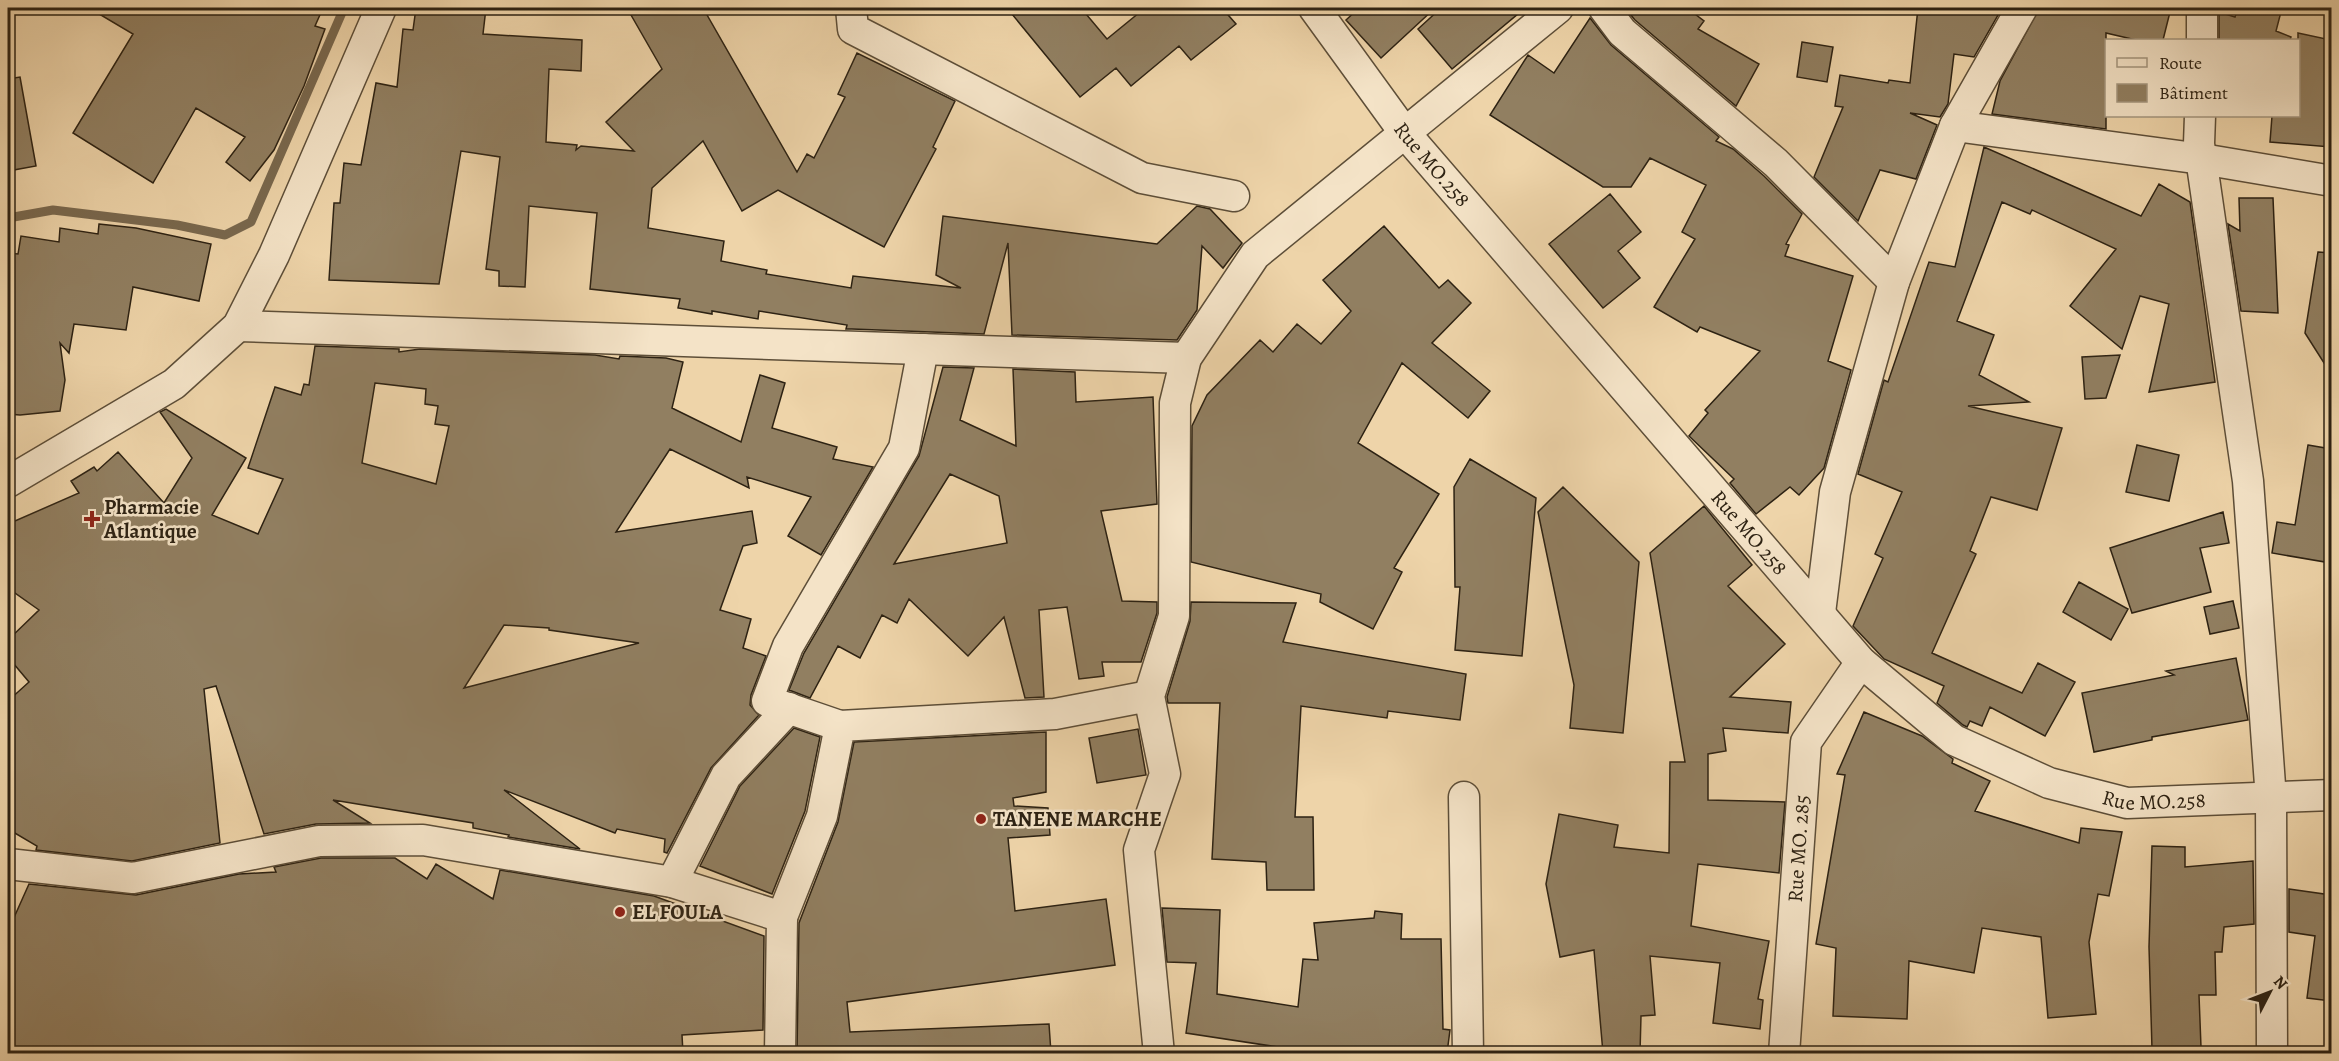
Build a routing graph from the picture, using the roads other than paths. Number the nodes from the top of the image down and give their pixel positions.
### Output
1 (381, 8) edge
2 (850, 8) edge
3 (1314, 8) edge
4 (1558, 8) edge
5 (1604, 8) edge
6 (2022, 8) edge
7 (2202, 8) edge
8 (2202, 39) edge
9 (2200, 117) edge
10 (1955, 126) junction
11 (1404, 132) junction
12 (2202, 159) junction
13 (2331, 181) edge
14 (1234, 196) dead end
15 (1894, 282) junction
16 (238, 326) junction
17 (923, 349) junction
18 (1186, 358) junction
19 (8, 482) edge
20 (1820, 613) junction
21 (1861, 662) junction
22 (1149, 696) junction
23 (789, 708) junction
24 (840, 726) junction
25 (2331, 795) edge
26 (1464, 797) dead end
27 (2271, 799) junction
28 (8, 864) edge
29 (672, 882) junction
30 (782, 917) junction
31 (780, 1053) edge
32 (1159, 1053) edge
33 (1468, 1053) edge
34 (1784, 1053) edge
35 (2271, 1053) edge

1 - 16 street
2 - 14 street
3 - 11 street, Rue MO.258
4 - 11 street
5 - 15 street
6 - 10 street
7 - 8 street
9 - 12 street
10 - 12 street
10 - 15 street
11 - 18 street
11 - 20 street, Rue MO.258
12 - 13 street
12 - 27 street
15 - 20 street
16 - 17 street
16 - 19 street
17 - 18 street
17 - 23 street
18 - 22 street
20 - 21 street, Rue MO.258
21 - 27 street, Rue MO.258
21 - 34 street, Rue MO. 285
22 - 24 street
22 - 32 street
23 - 24 street
23 - 29 street
24 - 30 street
25 - 27 street, Rue MO.258
26 - 33 street
27 - 35 street
28 - 29 street
29 - 30 street
30 - 31 street

